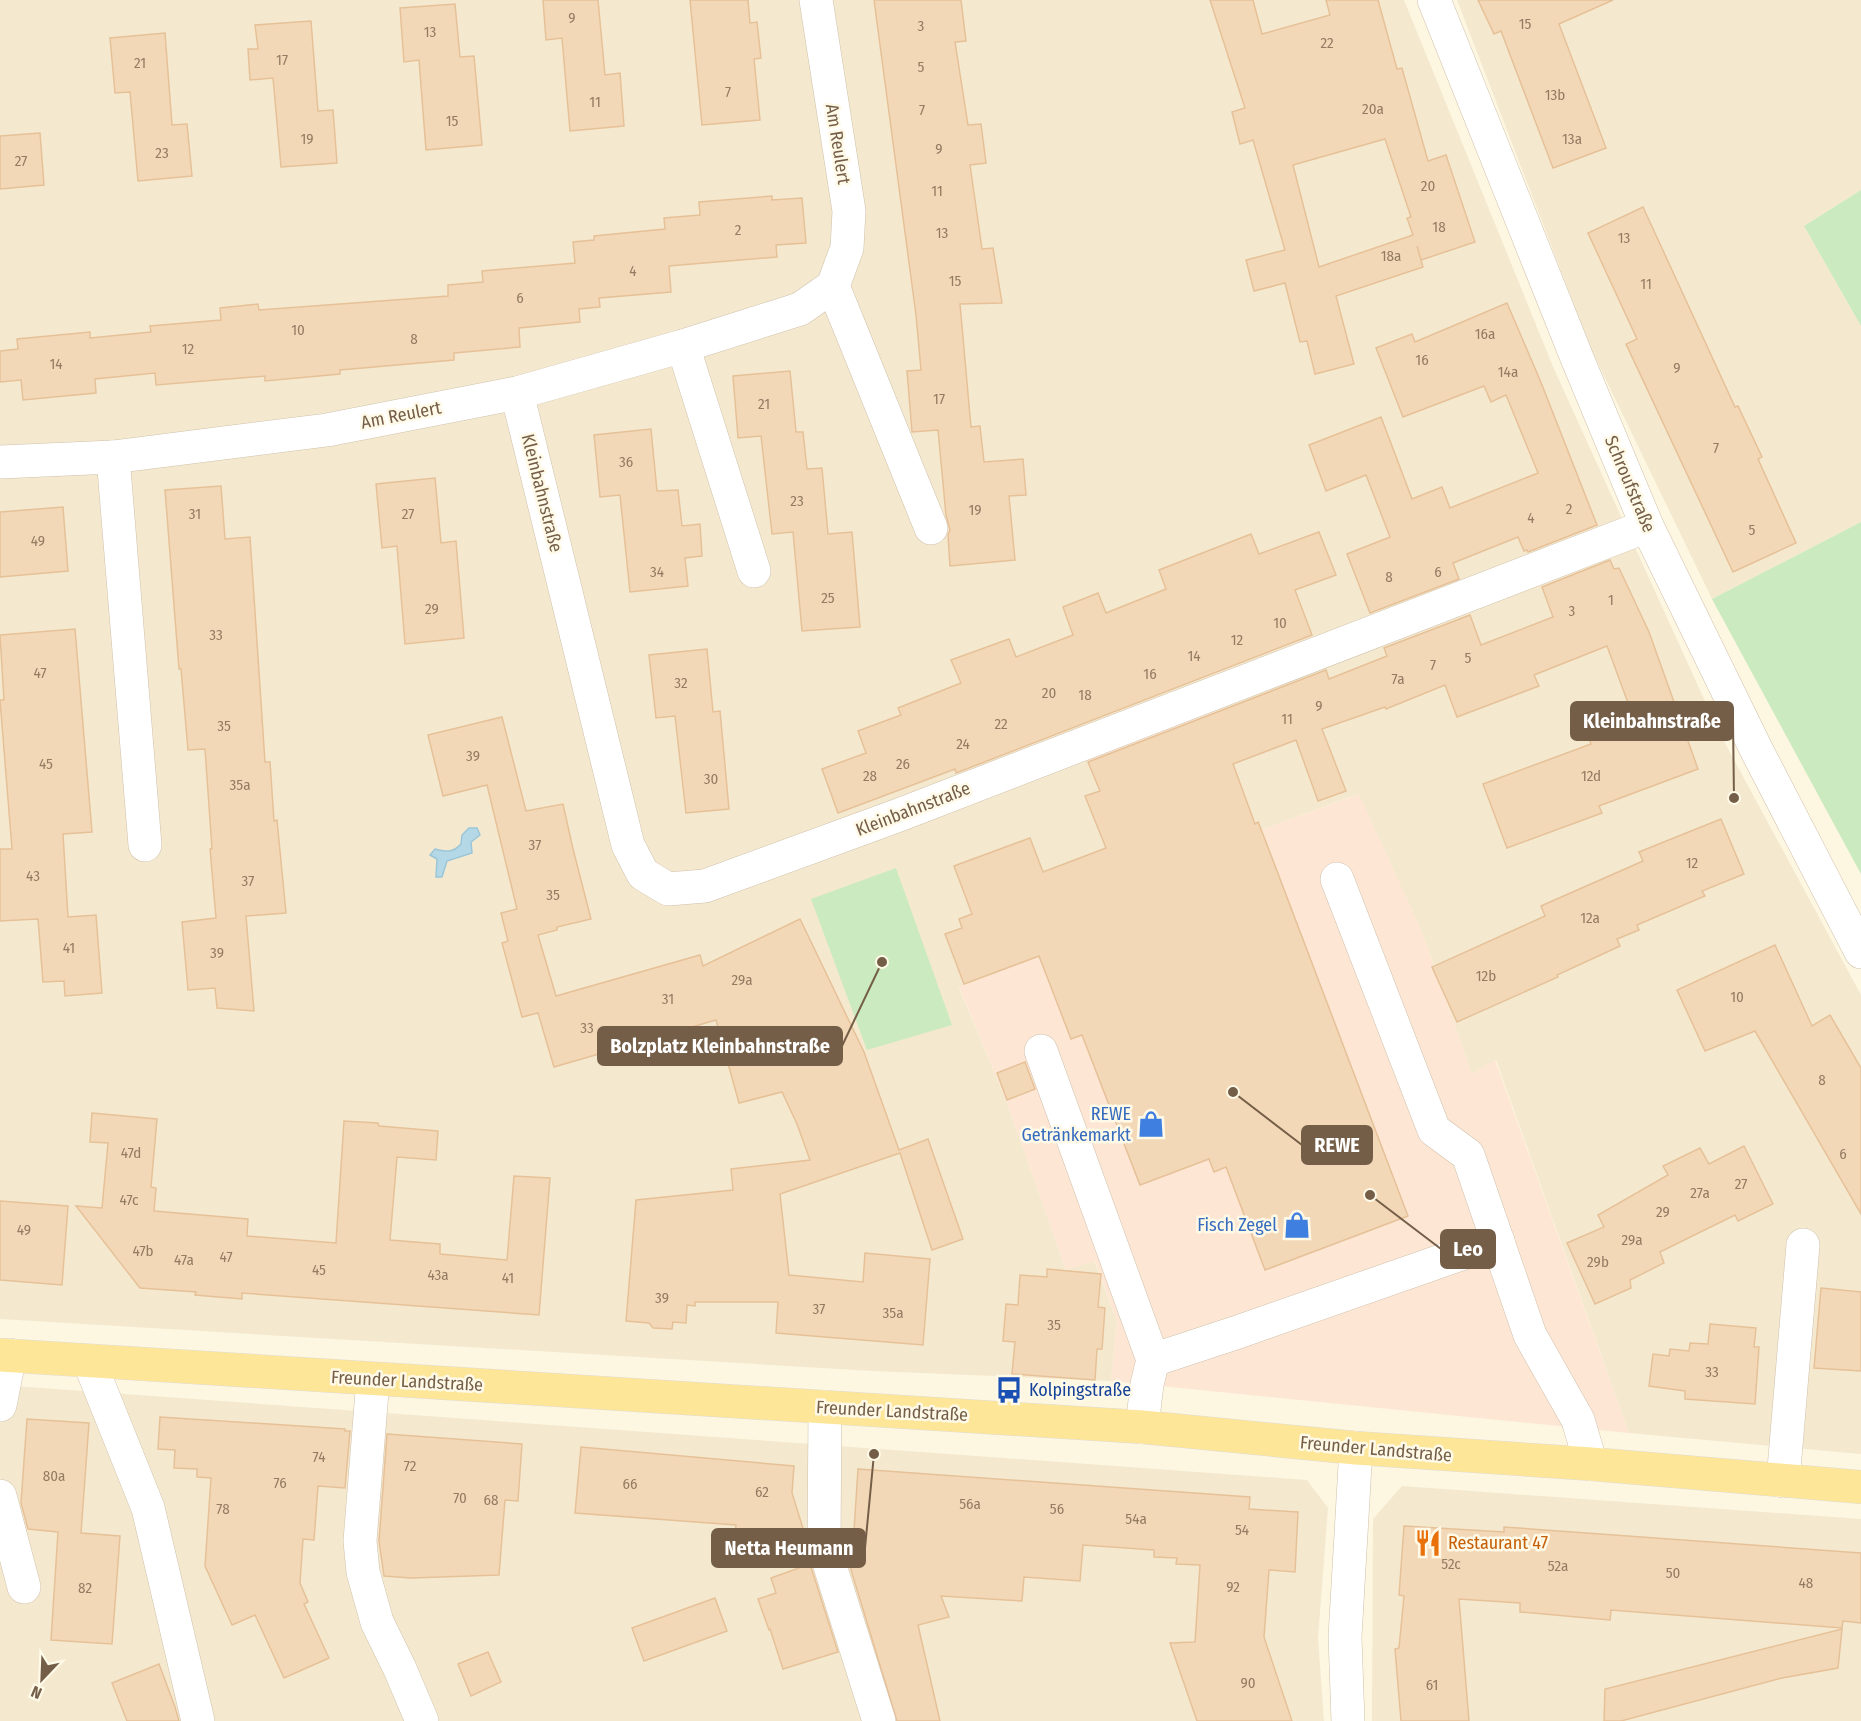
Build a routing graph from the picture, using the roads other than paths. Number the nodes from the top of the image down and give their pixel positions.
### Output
1 (816, 0) edge
2 (1434, 0) edge
3 (832, 286) junction
4 (683, 346) junction
5 (517, 393) junction
6 (113, 457) junction
7 (0, 462) edge
8 (1647, 526) junction
9 (931, 528) dead end
10 (754, 571) dead end
11 (145, 845) dead end
12 (1337, 879) dead end
13 (1861, 952) edge
14 (1041, 1052) dead end
15 (1498, 1241) junction
16 (1803, 1245) dead end
17 (5, 1355) edge
18 (1153, 1360) junction
19 (89, 1361) junction
20 (373, 1379) junction
21 (0, 1405) edge
22 (825, 1407) junction
23 (1142, 1427) junction
24 (1356, 1448) junction
25 (1591, 1464) junction
26 (1783, 1480) junction
27 (1861, 1487) edge
28 (0, 1496) edge
29 (24, 1587) dead end
30 (198, 1721) edge
31 (422, 1721) edge
32 (879, 1721) edge
33 (1348, 1721) edge

1 - 3 street, Am Reulert
2 - 8 street, Schroufstraße
3 - 4 street, Am Reulert
3 - 9 street
4 - 5 street, Am Reulert
4 - 10 street
5 - 6 street, Am Reulert
5 - 8 street, Kleinbahnstraße
6 - 7 street, Am Reulert
6 - 11 street
8 - 13 street, Schroufstraße
12 - 15 street
14 - 18 street
15 - 18 street
15 - 25 street
16 - 26 street
17 - 19 main road, Freunder Landstraße
17 - 21 street
18 - 23 street
19 - 20 main road, Freunder Landstraße
19 - 30 street
20 - 22 main road, Freunder Landstraße
20 - 31 street
22 - 23 main road, Freunder Landstraße
22 - 32 street
23 - 24 main road, Freunder Landstraße
24 - 25 main road, Freunder Landstraße
24 - 33 street
25 - 26 main road, Freunder Landstraße
26 - 27 main road, Freunder Landstraße
28 - 29 street

